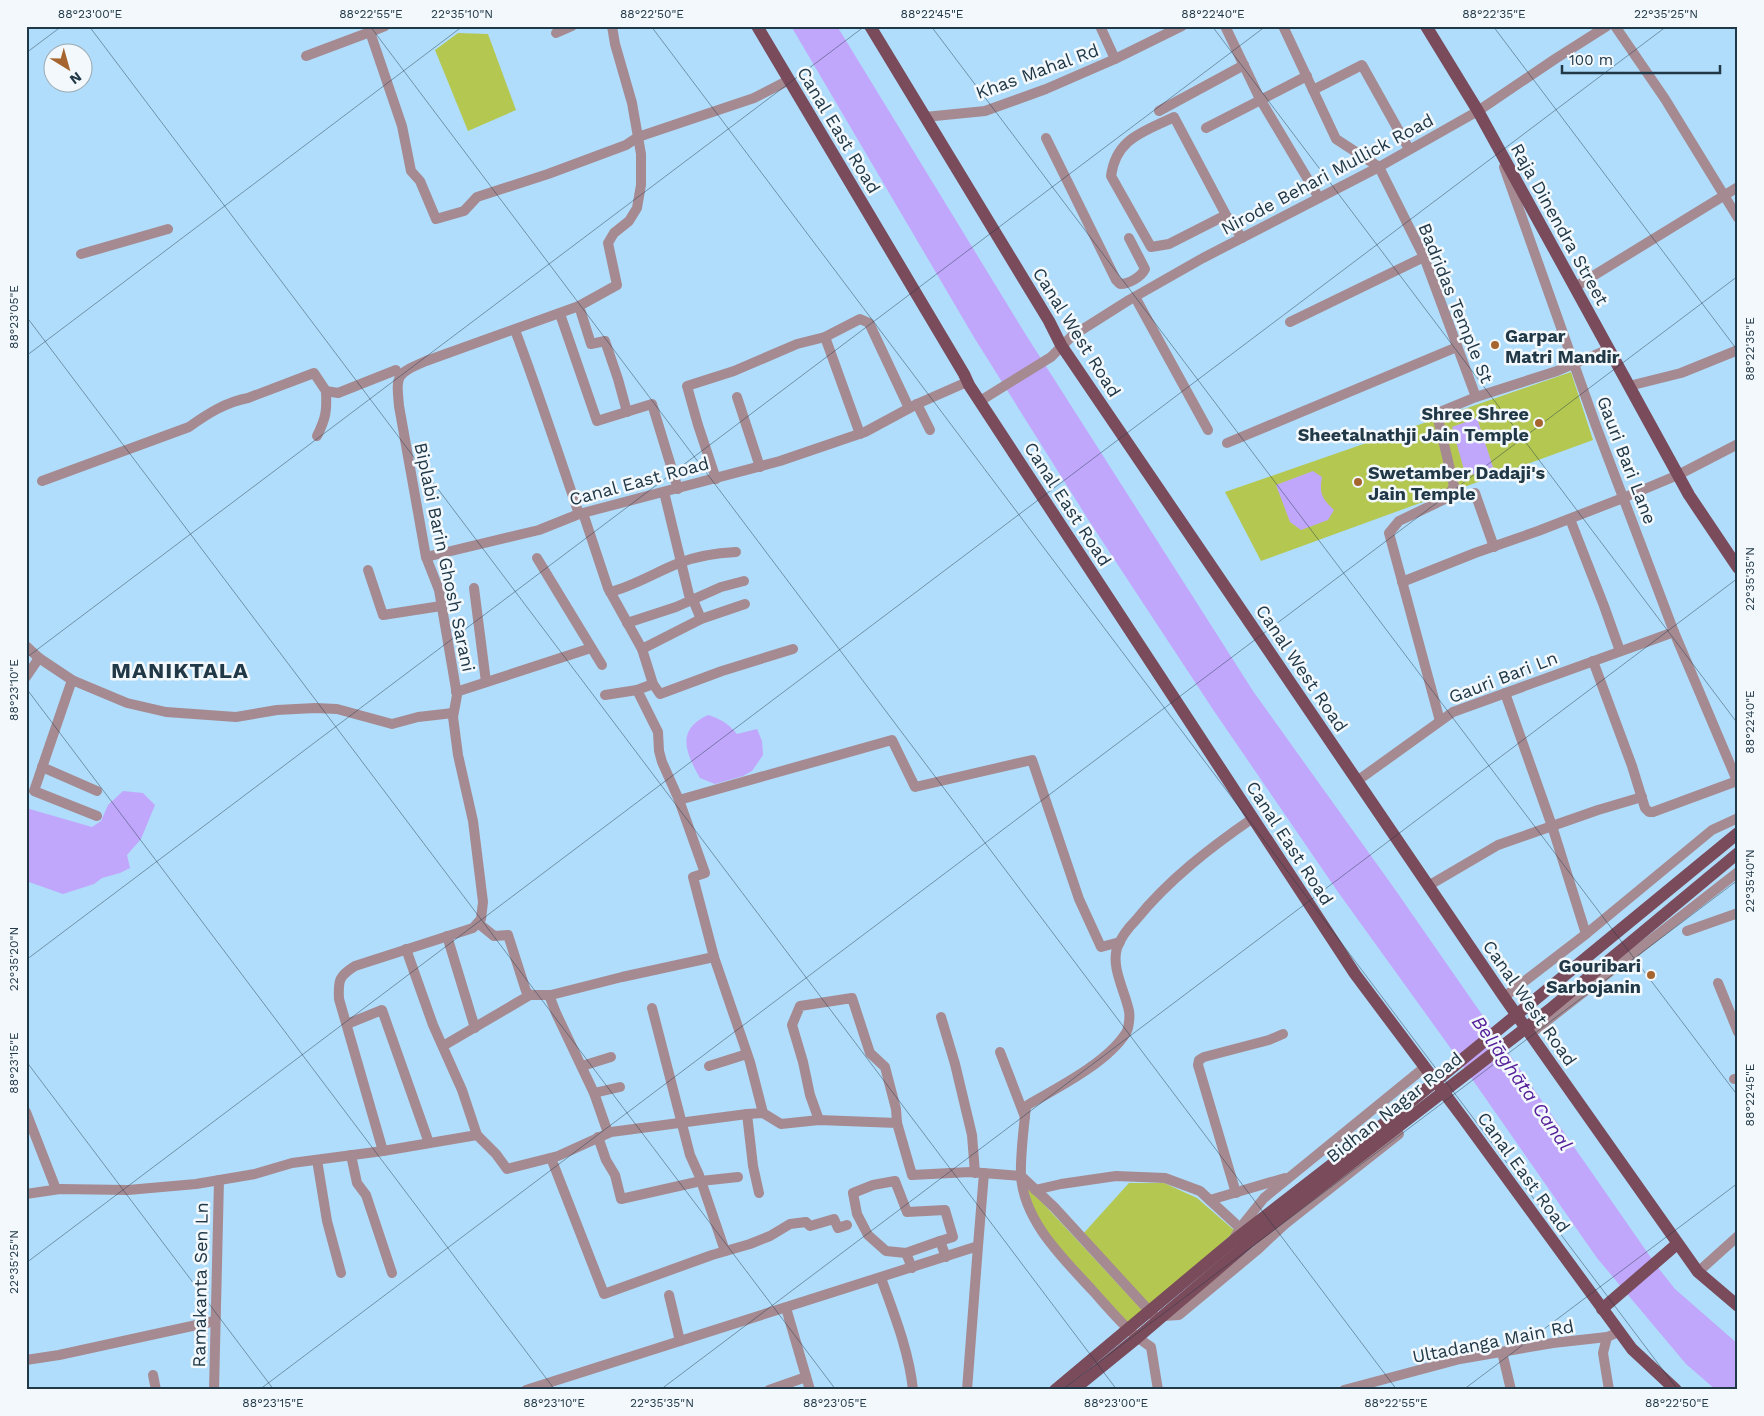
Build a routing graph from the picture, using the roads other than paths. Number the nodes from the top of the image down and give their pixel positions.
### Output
1 (386, 26) edge
2 (572, 26) edge
3 (612, 26) edge
4 (757, 26) edge
5 (870, 26) edge
6 (1100, 26) edge
7 (1182, 26) edge
8 (1225, 26) edge
9 (1283, 26) edge
10 (1426, 26) edge
11 (1607, 26) edge
12 (1615, 26) edge
13 (370, 32) junction
14 (556, 33) dead end
15 (306, 56) dead end
16 (1115, 59) junction
17 (1244, 65) junction
18 (1307, 76) junction
19 (789, 80) junction
20 (1313, 90) junction
21 (1260, 99) junction
22 (1159, 111) dead end
23 (1478, 111) junction
24 (925, 117) junction
25 (1206, 128) dead end
26 (638, 138) junction
27 (1046, 138) dead end
28 (1496, 145) junction
29 (1409, 149) junction
30 (1379, 166) junction
31 (1738, 188) edge
32 (1724, 196) junction
33 (1319, 198) junction
34 (1226, 215) junction
35 (1738, 218) edge
36 (168, 229) dead end
37 (1130, 238) dead end
38 (1239, 239) junction
39 (81, 254) dead end
40 (1424, 257) junction
41 (1142, 275) junction
42 (1120, 284) junction
43 (1150, 288) junction
44 (1575, 288) junction
45 (1132, 299) junction
46 (580, 306) junction
47 (560, 314) junction
48 (1290, 322) dead end
49 (515, 330) junction
50 (825, 336) junction
51 (1061, 345) junction
52 (1457, 347) junction
53 (1609, 349) junction
54 (1738, 350) edge
55 (1574, 364) junction
56 (396, 370) dead end
57 (967, 382) junction
58 (1629, 386) junction
59 (326, 391) junction
60 (737, 397) dead end
61 (1476, 397) junction
62 (980, 401) junction
63 (913, 406) junction
64 (627, 412) junction
65 (930, 430) dead end
66 (1208, 430) dead end
67 (860, 434) junction
68 (317, 436) dead end
69 (1227, 443) dead end
70 (1738, 444) edge
71 (760, 467) junction
72 (1678, 475) junction
73 (716, 479) junction
74 (42, 481) dead end
75 (678, 489) junction
76 (664, 492) junction
77 (1475, 493) dead end
78 (1623, 498) junction
79 (581, 514) junction
80 (1570, 519) junction
81 (1494, 547) junction
82 (736, 552) dead end
83 (426, 557) junction
84 (537, 558) dead end
85 (680, 562) junction
86 (1738, 568) edge
87 (368, 570) dead end
88 (744, 582) dead end
89 (1402, 582) junction
90 (474, 588) dead end
91 (610, 592) junction
92 (693, 600) junction
93 (745, 604) dead end
94 (441, 606) junction
95 (701, 619) junction
96 (627, 623) junction
97 (1674, 632) junction
98 (26, 646) edge
99 (591, 648) junction
100 (642, 649) junction
101 (793, 649) dead end
102 (1620, 651) junction
103 (39, 658) junction
104 (1593, 661) junction
105 (602, 665) dead end
106 (26, 678) edge
107 (72, 680) junction
108 (486, 682) junction
109 (653, 684) junction
110 (637, 690) junction
111 (456, 692) junction
112 (1505, 693) junction
113 (605, 695) dead end
114 (453, 713) junction
115 (1440, 721) junction
116 (42, 767) junction
117 (1358, 780) junction
118 (1737, 782) edge
119 (97, 792) dead end
120 (1642, 797) junction
121 (679, 800) junction
122 (97, 816) dead end
123 (1252, 818) junction
124 (1738, 818) edge
125 (1552, 826) junction
126 (1738, 833) edge
127 (1737, 854) edge
128 (1738, 872) edge
129 (1428, 886) junction
130 (1738, 913) edge
131 (478, 923) junction
132 (1687, 931) dead end
133 (1586, 934) junction
134 (447, 936) junction
135 (1120, 942) junction
136 (406, 949) junction
137 (714, 957) junction
138 (1718, 983) dead end
139 (530, 995) junction
140 (549, 995) junction
141 (1504, 997) junction
142 (652, 1008) dead end
143 (941, 1017) dead end
144 (347, 1024) junction
145 (475, 1028) junction
146 (1738, 1032) edge
147 (1283, 1034) dead end
148 (1530, 1034) junction
149 (443, 1046) junction
150 (1000, 1052) dead end
151 (747, 1054) junction
152 (611, 1057) dead end
153 (582, 1066) junction
154 (709, 1066) dead end
155 (1425, 1067) junction
156 (620, 1087) dead end
157 (594, 1093) junction
158 (1447, 1097) junction
159 (26, 1112) edge
160 (763, 1113) junction
161 (748, 1114) junction
162 (1025, 1118) junction
163 (819, 1120) junction
164 (681, 1123) junction
165 (897, 1123) junction
166 (477, 1134) junction
167 (603, 1135) junction
168 (429, 1143) junction
169 (383, 1150) junction
170 (351, 1155) junction
171 (551, 1158) junction
172 (317, 1160) junction
173 (979, 1173) junction
174 (1021, 1176) junction
175 (1290, 1176) junction
176 (738, 1177) dead end
177 (219, 1180) junction
178 (701, 1181) junction
179 (56, 1190) junction
180 (1035, 1190) junction
181 (759, 1193) dead end
182 (1236, 1193) junction
183 (26, 1194) edge
184 (1210, 1200) junction
185 (847, 1225) dead end
186 (1246, 1233) junction
187 (1738, 1236) edge
188 (940, 1241) junction
189 (978, 1246) junction
190 (1675, 1246) junction
191 (725, 1251) junction
192 (906, 1253) junction
193 (946, 1257) junction
194 (912, 1268) junction
195 (1698, 1272) junction
196 (341, 1273) dead end
197 (392, 1273) dead end
198 (881, 1278) junction
199 (669, 1295) dead end
200 (1738, 1306) edge
201 (1605, 1307) junction
202 (786, 1308) junction
203 (1157, 1316) junction
204 (215, 1321) junction
205 (1128, 1329) junction
206 (1613, 1334) junction
207 (1138, 1338) junction
208 (680, 1341) junction
209 (1502, 1352) junction
210 (26, 1360) edge
211 (152, 1375) dead end
212 (806, 1377) junction
213 (1366, 1387) edge
214 (156, 1390) edge
215 (214, 1390) edge
216 (526, 1390) edge
217 (769, 1390) edge
218 (810, 1390) edge
219 (912, 1390) edge
220 (967, 1390) edge
221 (1054, 1390) edge
222 (1074, 1390) edge
223 (1158, 1390) edge
224 (1344, 1390) edge
225 (1511, 1390) edge
226 (1609, 1390) edge
227 (1676, 1390) edge

1 - 13 street
2 - 14 street
3 - 26 street, Biplabi Barin Ghosh Sarani
4 - 19 main road, Canal East Road
5 - 24 main road, Canal West Road
6 - 16 street
7 - 16 street, Khas Mahal Rd
8 - 17 street
9 - 18 street
10 - 23 main road, Raja Dinendra Street
11 - 23 street, Nirode Behari Mullick Road
12 - 32 street
13 - 15 street
13 - 26 street
16 - 24 street, Khas Mahal Rd
17 - 21 street
17 - 22 street
18 - 20 street
18 - 21 street
19 - 26 street
19 - 57 main road, Canal East Road
20 - 29 street
20 - 30 street
21 - 25 street
21 - 33 street
23 - 28 main road, Raja Dinendra Street
23 - 29 street, Nirode Behari Mullick Road
24 - 51 main road, Canal West Road
26 - 46 street, Biplabi Barin Ghosh Sarani
27 - 42 street
28 - 44 main road, Raja Dinendra Street
28 - 55 street, Gauri Bari Lane
29 - 30 street, Nirode Behari Mullick Road
30 - 33 street, Nirode Behari Mullick Road
30 - 40 street, Badridas Temple St
31 - 32 street
32 - 35 street
32 - 44 street
33 - 38 street, Nirode Behari Mullick Road
34 - 34 street
34 - 38 street
36 - 39 street
37 - 41 street
38 - 43 street, Nirode Behari Mullick Road
40 - 48 street
40 - 52 street, Badridas Temple St
41 - 42 street
41 - 43 street
42 - 45 street
43 - 45 street, Nirode Behari Mullick Road
44 - 53 main road, Raja Dinendra Street
45 - 51 street, Nirode Behari Mullick Road
45 - 66 street
46 - 47 street, Biplabi Barin Ghosh Sarani
46 - 64 street
47 - 49 street, Biplabi Barin Ghosh Sarani
47 - 64 street
49 - 79 street
49 - 83 street, Biplabi Barin Ghosh Sarani
50 - 63 street
50 - 67 street
50 - 73 street
51 - 62 street, Nirode Behari Mullick Road
51 - 117 main road, Canal West Road
52 - 61 street, Badridas Temple St
52 - 69 street
53 - 55 street
53 - 58 main road, Raja Dinendra Street
54 - 58 street
55 - 61 street
55 - 78 street, Gauri Bari Lane
56 - 59 street
57 - 62 main road, Canal East Road
57 - 63 street, Canal East Road
58 - 72 main road, Raja Dinendra Street
59 - 68 street
59 - 74 street
60 - 71 street
61 - 89 street
62 - 123 main road, Canal East Road
63 - 65 street
63 - 67 street, Canal East Road
64 - 75 street
67 - 71 street, Canal East Road
70 - 72 street
71 - 73 street, Canal East Road
72 - 78 street
72 - 86 main road, Raja Dinendra Street
73 - 75 street, Canal East Road
75 - 76 street, Canal East Road
76 - 79 street, Canal East Road
76 - 85 street
77 - 81 street
78 - 80 street
78 - 97 street, Gauri Bari Lane
79 - 83 street, Canal East Road
79 - 91 street
80 - 81 street
80 - 102 street
81 - 89 street
82 - 85 street
83 - 94 street, Biplabi Barin Ghosh Sarani
84 - 99 street
85 - 91 street
85 - 92 street
87 - 94 street
88 - 92 street
89 - 115 street
90 - 108 street
91 - 96 street
92 - 95 street
92 - 96 street
93 - 95 street
94 - 111 street, Biplabi Barin Ghosh Sarani
95 - 100 street
96 - 100 street
97 - 102 street, Gauri Bari Ln
97 - 118 street, Gauri Bari Lane
98 - 103 street
99 - 105 street
99 - 108 street
100 - 109 street
101 - 109 street
102 - 104 street, Gauri Bari Ln
103 - 106 street
103 - 107 street
104 - 112 street, Gauri Bari Ln
104 - 120 street
107 - 114 street
107 - 116 street
108 - 111 street
109 - 110 street
110 - 113 street
110 - 121 street
111 - 114 street, Biplabi Barin Ghosh Sarani
112 - 115 street, Gauri Bari Ln
112 - 125 street
114 - 131 street, Biplabi Barin Ghosh Sarani
115 - 117 street, Gauri Bari Ln
116 - 119 street
116 - 122 street
117 - 129 main road, Canal West Road
118 - 120 street
120 - 125 street
121 - 135 street
121 - 137 street
123 - 135 street
123 - 155 main road, Canal East Road
124 - 133 street
125 - 129 street
125 - 133 street
126 - 186 main road, Bidhan Nagar Road
127 - 186 main road, Bidhan Nagar Road
128 - 148 street
129 - 141 main road, Canal West Road
130 - 132 street
131 - 134 street
131 - 139 street
133 - 141 street
134 - 136 street
134 - 145 street
135 - 162 street
136 - 144 street
136 - 149 street
137 - 140 street
137 - 151 street
138 - 146 street
139 - 140 street
139 - 145 street
140 - 153 street
141 - 148 main road, Canal West Road
142 - 164 street
143 - 173 street
144 - 168 street
144 - 169 street
145 - 149 street
147 - 182 street
148 - 190 main road, Canal West Road
149 - 166 street
150 - 162 street
151 - 154 street
151 - 160 street
152 - 153 street
153 - 157 street
155 - 158 main road, Canal East Road
155 - 175 street
156 - 157 street
157 - 167 street
158 - 201 main road, Canal East Road
158 - 203 street
159 - 179 street
160 - 161 street
160 - 163 street
161 - 164 street
161 - 181 street
162 - 174 street
163 - 165 street
163 - 165 street
164 - 167 street
164 - 178 street
165 - 173 street
166 - 168 street
166 - 171 street
167 - 171 street
167 - 178 street
168 - 169 street
169 - 170 street
170 - 172 street
170 - 197 street
171 - 191 street
172 - 177 street
172 - 196 street
173 - 174 street
173 - 189 street
174 - 180 street
174 - 205 street
175 - 182 street
175 - 186 street
176 - 178 street
177 - 179 street
177 - 204 street, Ramakanta Sen Ln
178 - 191 street
179 - 183 street
180 - 184 street
180 - 203 street
182 - 184 street
184 - 186 street
185 - 191 street
186 - 203 main road, Bidhan Nagar Road
186 - 203 main road, Bidhan Nagar Road
187 - 195 street
188 - 192 street
188 - 192 street
188 - 193 street
189 - 193 street
189 - 220 street
190 - 195 main road, Canal West Road
190 - 201 main road
192 - 194 street
193 - 194 street
194 - 198 street
195 - 200 main road, Canal West Road
198 - 202 street
198 - 219 street
199 - 208 street
201 - 206 main road, Canal East Road
202 - 208 street
202 - 212 street
203 - 205 main road, Bidhan Nagar Road
203 - 207 main road, Bidhan Nagar Road
204 - 210 street
204 - 215 street, Ramakanta Sen Ln
205 - 207 street
205 - 221 main road, Bidhan Nagar Road
206 - 209 street, Ultadanga Main Rd
206 - 226 street
206 - 227 main road, Canal East Road
207 - 222 main road, Bidhan Nagar Road
207 - 223 street
208 - 216 street
209 - 213 street, Ultadanga Main Rd
209 - 225 street
211 - 214 street
212 - 217 street
212 - 218 street
213 - 224 street, Ultadanga Main Rd

